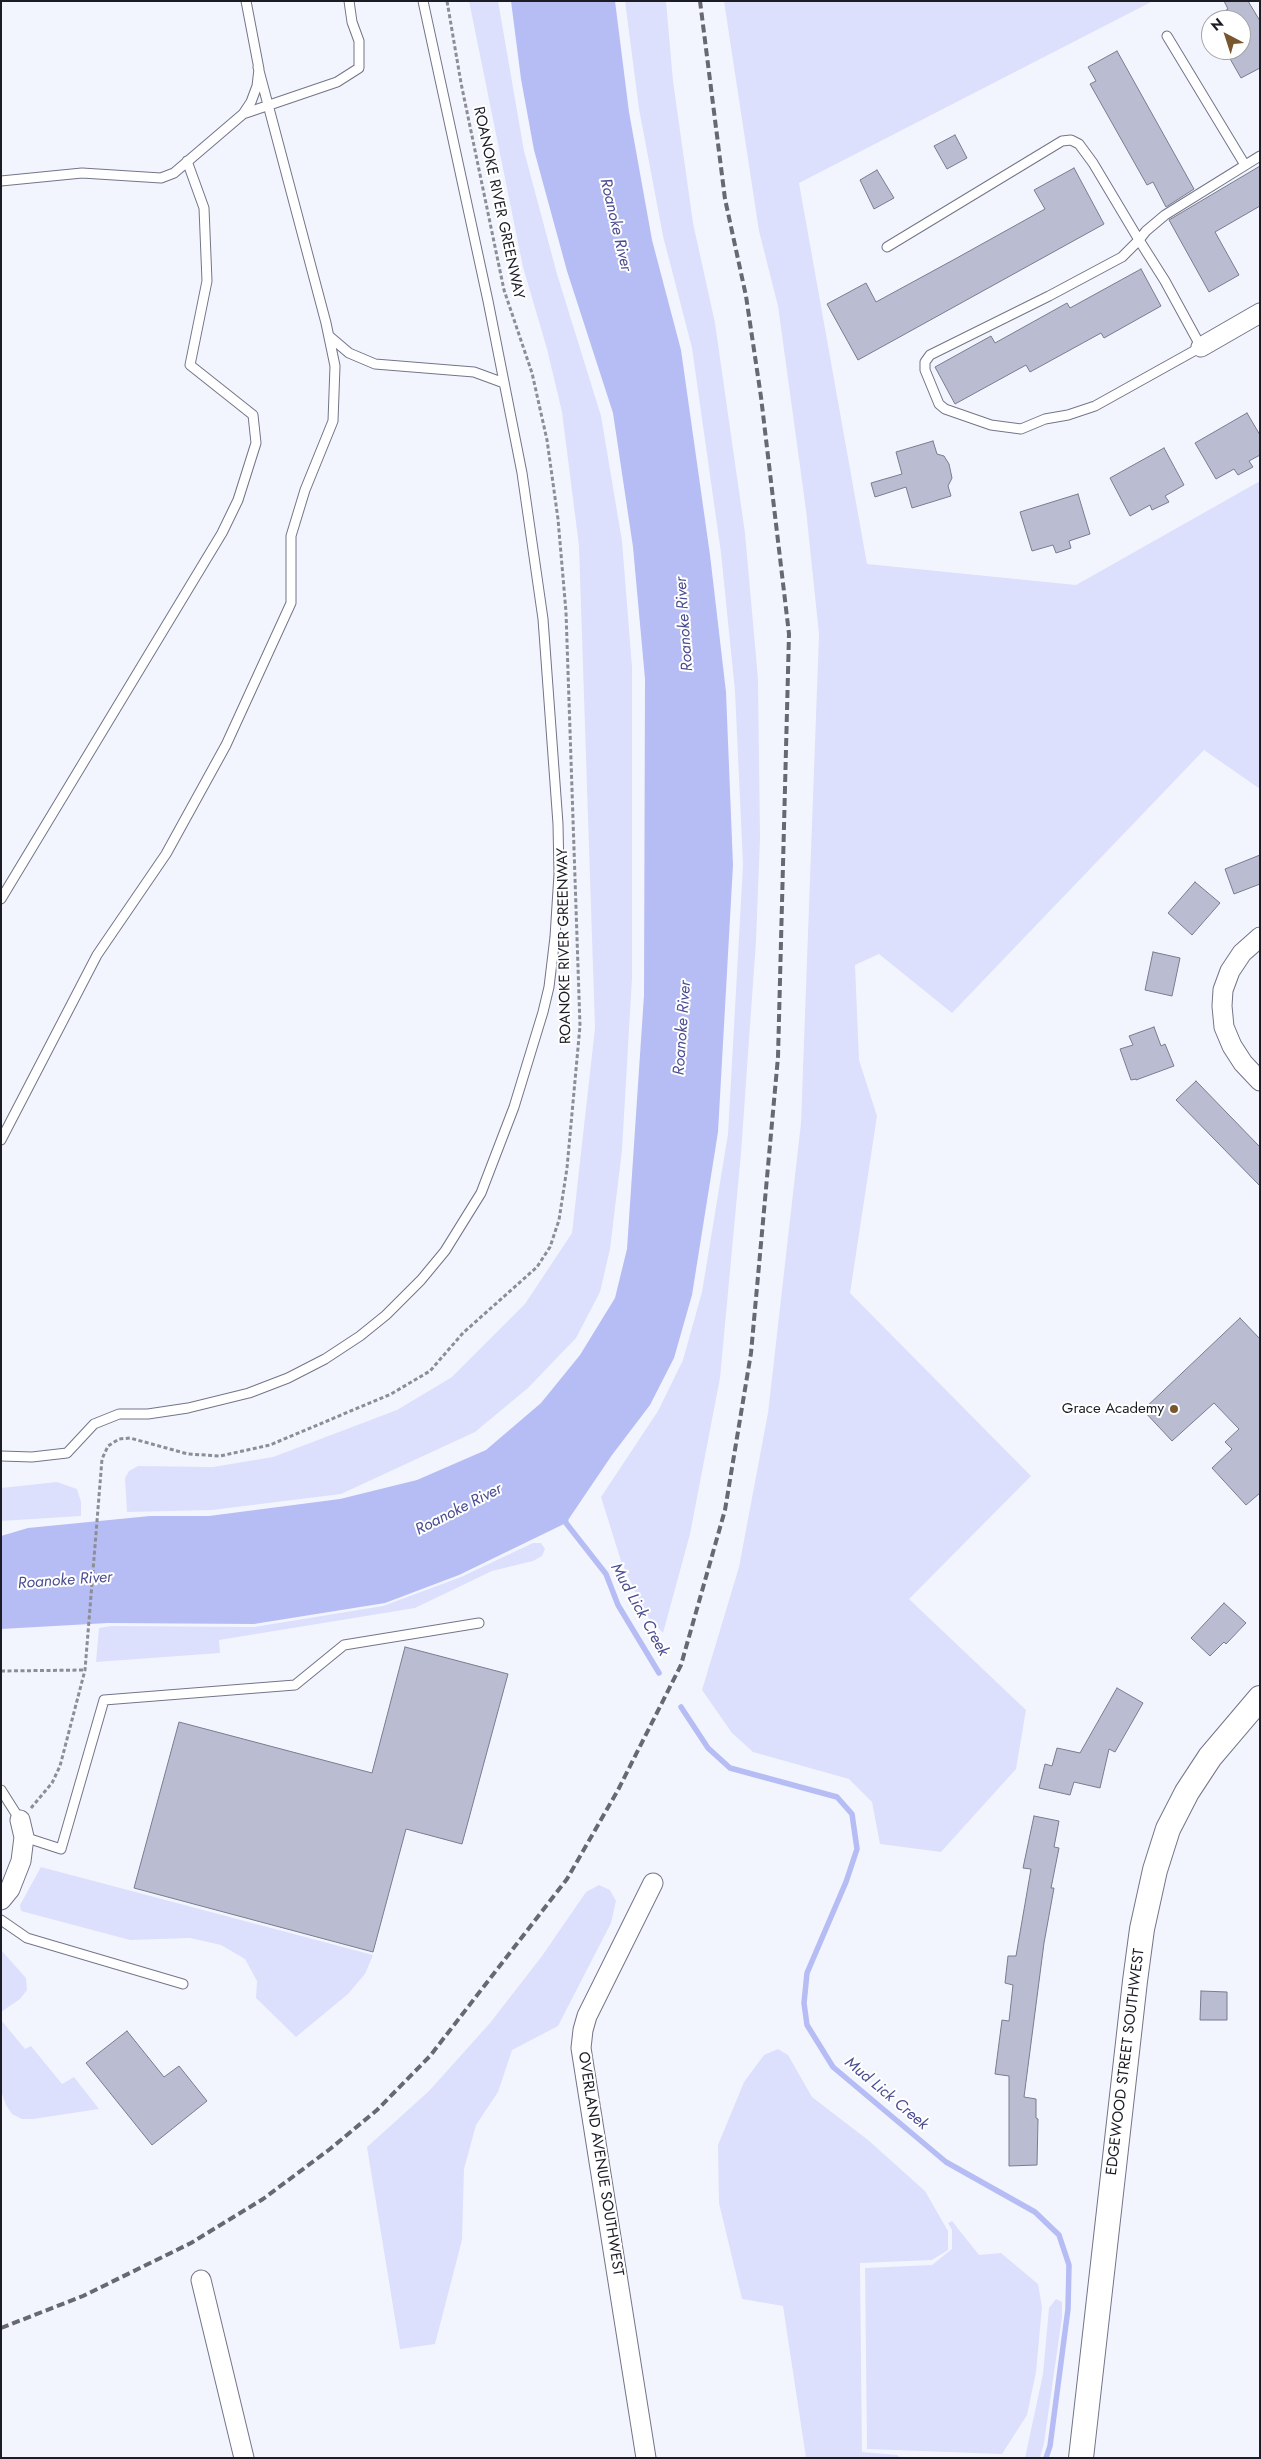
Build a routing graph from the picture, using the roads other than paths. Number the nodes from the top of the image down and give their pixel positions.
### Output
1 (246, 1) edge
2 (349, 1) edge
3 (423, 1) edge
4 (1167, 36) dead end
5 (258, 67) junction
6 (268, 104) junction
7 (243, 114) junction
8 (1260, 156) edge
9 (187, 161) junction
10 (1245, 165) junction
11 (1, 181) edge
12 (1139, 240) junction
13 (887, 247) dead end
14 (1260, 313) edge
15 (329, 336) junction
16 (1201, 347) junction
17 (504, 383) junction
18 (1, 898) edge
19 (1260, 937) edge
20 (1260, 1081) edge
21 (1, 1140) edge
22 (1, 1456) edge
23 (479, 1623) dead end
24 (1260, 1698) edge
25 (1, 1790) edge
26 (22, 1828) junction
27 (652, 1883) dead end
28 (1, 1900) edge
29 (1, 1920) edge
30 (183, 1984) dead end
31 (201, 2280) dead end
32 (244, 2458) edge
33 (646, 2458) edge
34 (1081, 2458) edge

1 - 5 lane
2 - 6 lane
3 - 17 lane
4 - 10 lane
5 - 6 lane
5 - 7 lane
6 - 7 lane
6 - 15 lane
7 - 9 lane
8 - 10 lane
9 - 11 lane
9 - 18 lane
10 - 12 lane
12 - 13 lane
12 - 16 lane
12 - 16 lane
14 - 16 street
15 - 17 lane
15 - 21 lane
17 - 22 lane
19 - 20 street
23 - 26 lane
24 - 34 street, EDGEWOOD STREET SOUTHWEST
25 - 26 lane
26 - 28 street
27 - 33 street, OVERLAND AVENUE SOUTHWEST
29 - 30 lane
31 - 32 street

